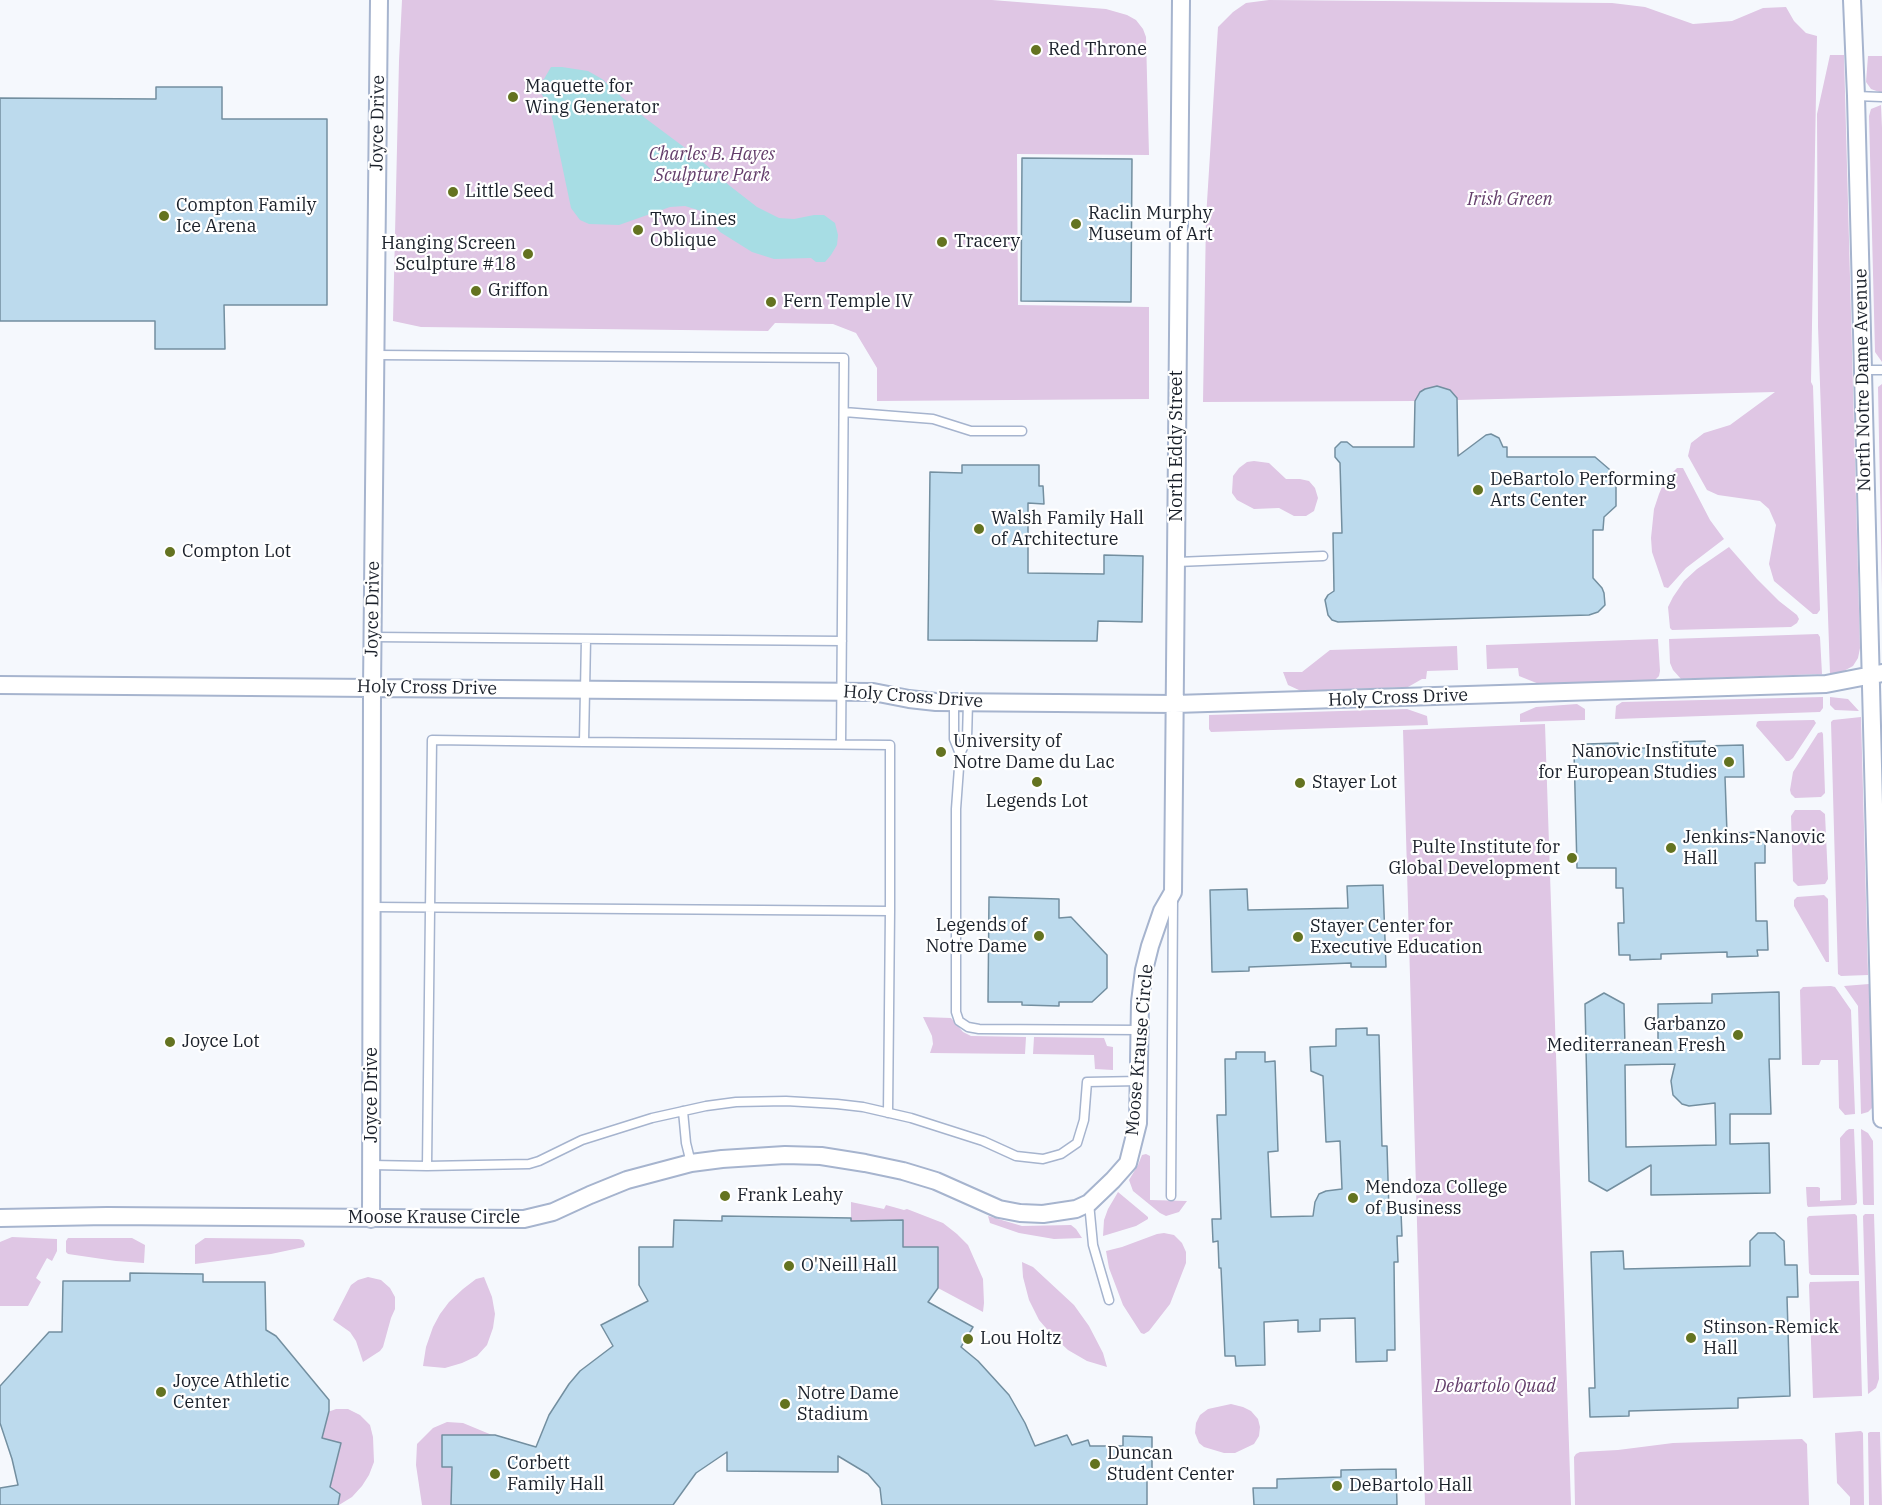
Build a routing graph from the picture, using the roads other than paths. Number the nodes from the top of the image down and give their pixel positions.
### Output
1 (379, 0) edge
2 (1181, 0) edge
3 (1852, 0) edge
4 (1856, 96) junction
5 (1882, 96) edge
6 (375, 355) junction
7 (1863, 370) junction
8 (1882, 370) edge
9 (844, 412) junction
10 (1022, 431) dead end
11 (1323, 556) dead end
12 (1177, 562) junction
13 (373, 637) junction
14 (586, 639) junction
15 (842, 640) junction
16 (1876, 673) edge
17 (1826, 684) junction
18 (0, 685) edge
19 (372, 688) junction
20 (585, 689) junction
21 (1877, 691) edge
22 (842, 692) junction
23 (961, 702) junction
24 (1175, 704) junction
25 (584, 742) junction
26 (841, 744) junction
27 (960, 754) junction
28 (1173, 892) junction
29 (373, 907) junction
30 (429, 908) junction
31 (890, 911) junction
32 (1880, 952) edge
33 (1140, 1030) junction
34 (1139, 1081) junction
35 (684, 1112) junction
36 (888, 1113) junction
37 (1882, 1119) edge
38 (691, 1163) junction
39 (371, 1165) junction
40 (427, 1166) junction
41 (1171, 1196) dead end
42 (1089, 1203) junction
43 (0, 1218) edge
44 (371, 1218) junction
45 (1109, 1300) dead end

1 - 6 street, Joyce Drive
2 - 12 street, North Eddy Street
3 - 4 street, North Notre Dame Avenue
4 - 5 lane
4 - 7 street, North Notre Dame Avenue
6 - 9 lane
6 - 13 street, Joyce Drive
7 - 8 lane
7 - 16 street, North Notre Dame Avenue
9 - 10 lane
9 - 15 lane
11 - 12 lane
12 - 24 street, North Eddy Street
13 - 14 lane
13 - 19 street, Joyce Drive
14 - 15 lane
14 - 20 lane
15 - 22 lane
16 - 17 street, Holy Cross Drive
16 - 21 street, North Notre Dame Avenue
17 - 21 street, Holy Cross Drive
17 - 24 street, Holy Cross Drive
18 - 19 street, Holy Cross Drive
19 - 20 street, Holy Cross Drive
19 - 29 street, Joyce Drive
20 - 22 street, Holy Cross Drive
20 - 25 lane
21 - 32 street, North Notre Dame Avenue
22 - 23 street, Holy Cross Drive
22 - 26 lane
23 - 24 street, Holy Cross Drive
23 - 27 lane
23 - 27 lane
24 - 28 street, North Eddy Street
25 - 26 lane
25 - 30 lane
26 - 31 lane
27 - 33 lane
28 - 33 street, Moose Krause Circle
28 - 41 lane
29 - 30 lane
29 - 39 street, Joyce Drive
30 - 31 lane
30 - 40 lane
31 - 36 lane
32 - 37 street, North Notre Dame Avenue
33 - 34 street, Moose Krause Circle
34 - 36 lane
34 - 42 street, Moose Krause Circle
35 - 36 lane
35 - 38 lane
35 - 40 lane
38 - 42 street, Moose Krause Circle
38 - 44 street, Moose Krause Circle
39 - 40 lane
39 - 44 street, Joyce Drive
42 - 45 lane
43 - 44 street, Moose Krause Circle

